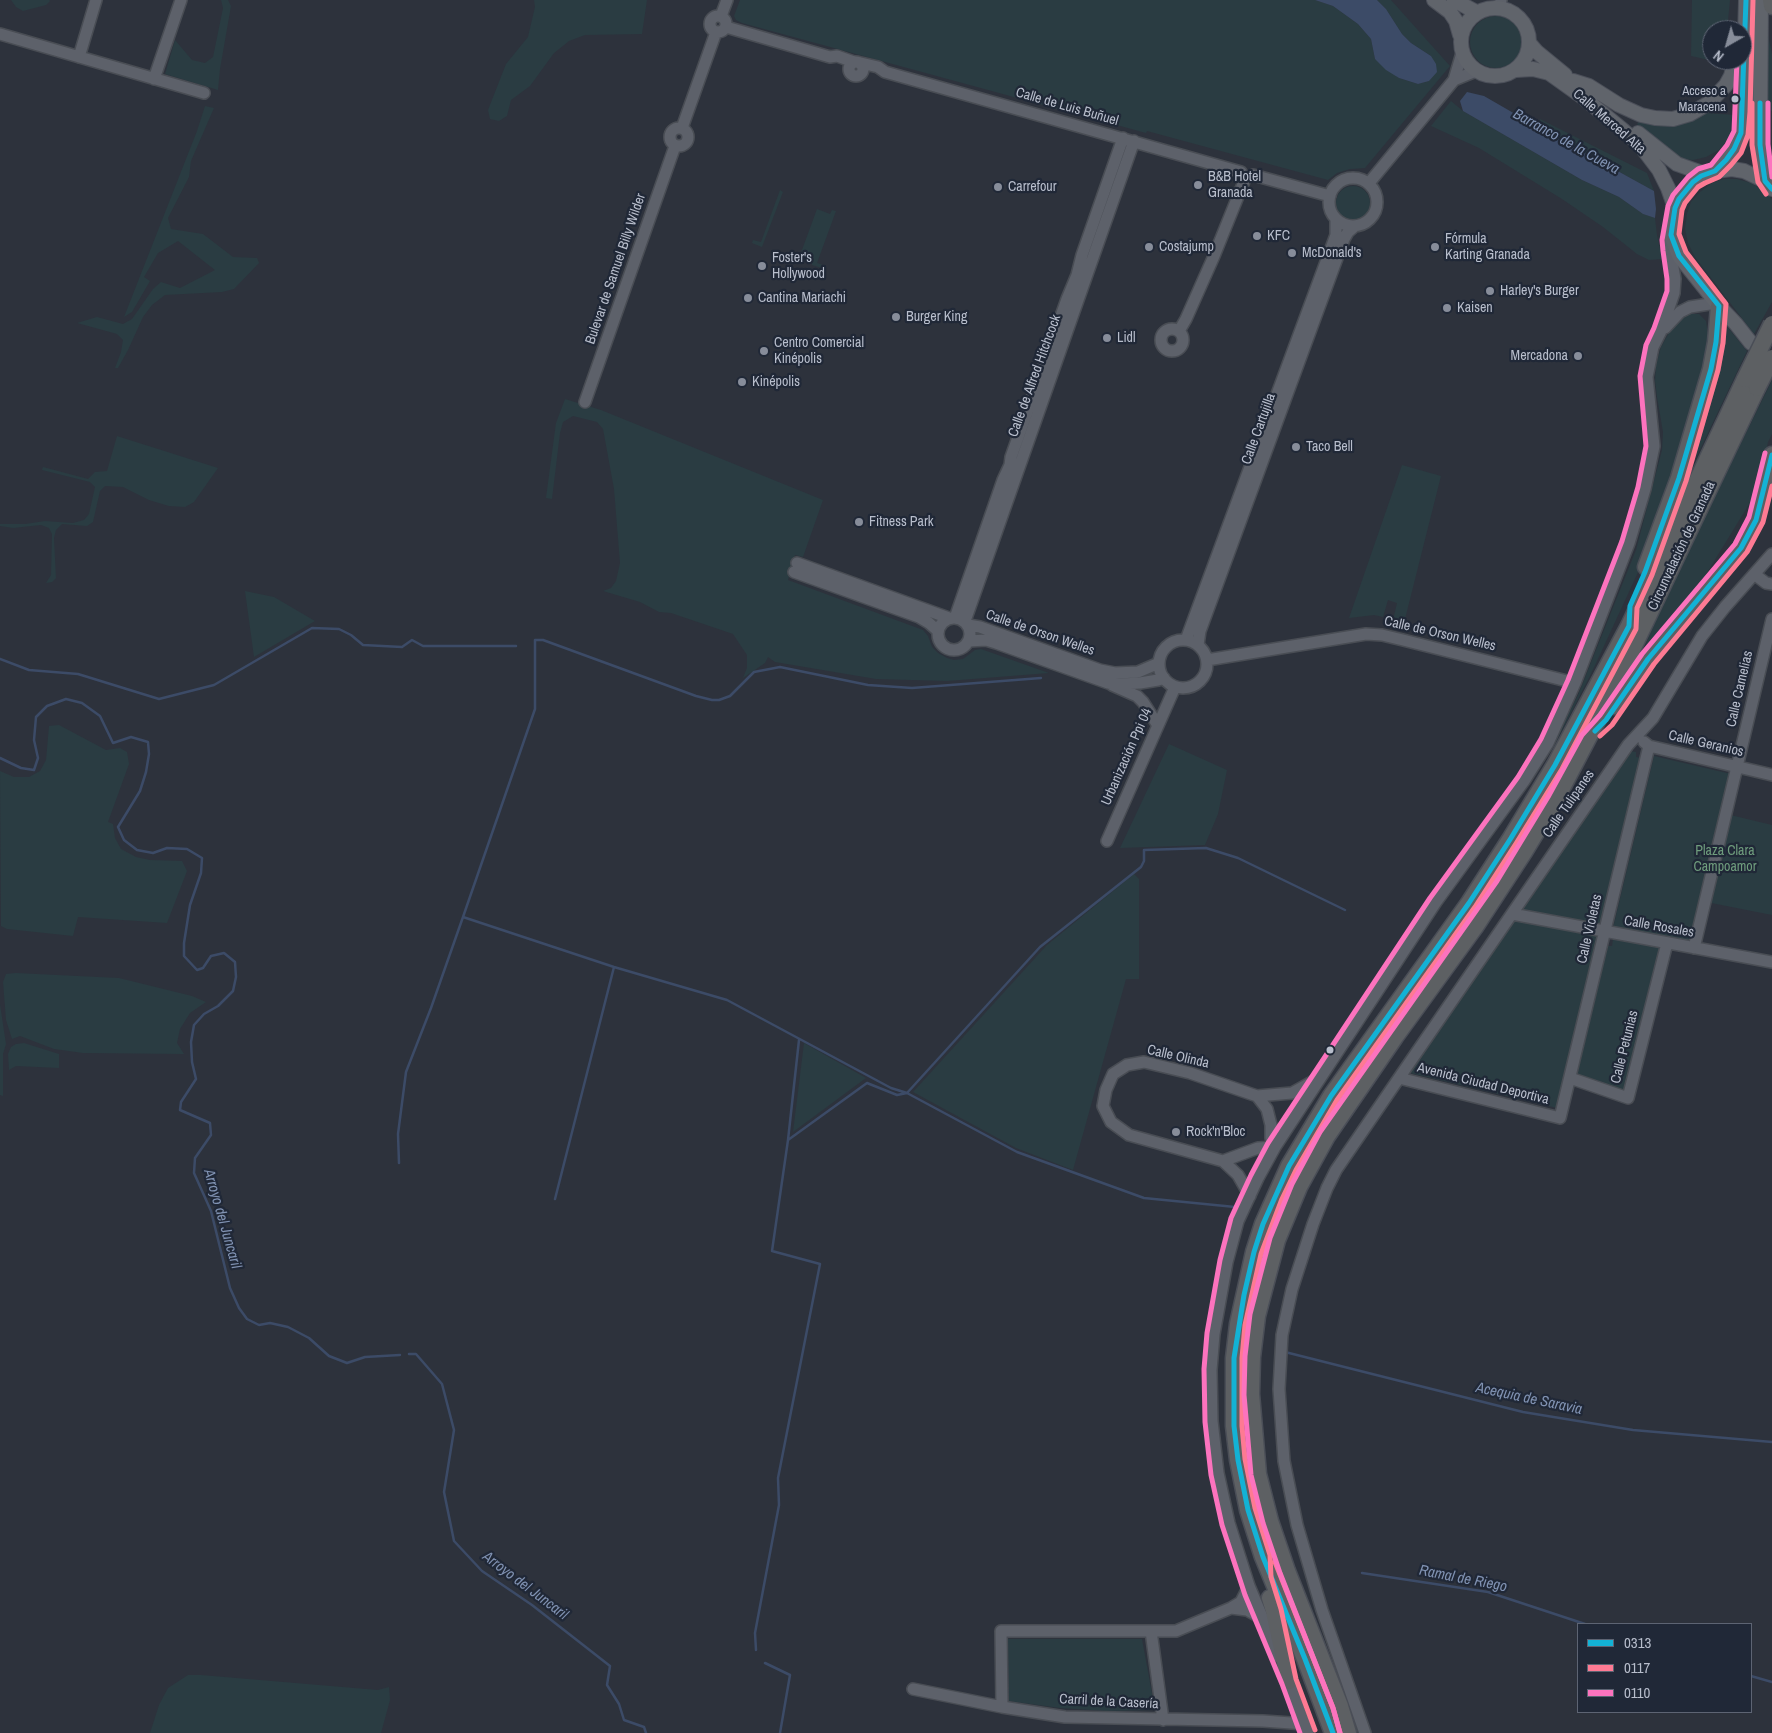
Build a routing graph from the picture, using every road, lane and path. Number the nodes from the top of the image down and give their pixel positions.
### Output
1 (96, 0) edge
2 (181, 0) edge
3 (727, 0) edge
4 (1434, 0) edge
5 (1454, 0) edge
6 (1468, 0) edge
7 (1761, 0) edge
8 (1771, 0) edge
9 (1501, 4) edge
10 (1746, 6) edge
11 (1772, 6) edge
12 (1479, 11) junction
13 (1742, 20) edge
14 (721, 25) junction
15 (0, 34) edge
16 (1460, 35) junction
17 (1530, 44) junction
18 (1462, 53) junction
19 (79, 57) junction
20 (1516, 70) junction
21 (1732, 70) edge
22 (1476, 71) junction
23 (154, 79) junction
24 (1454, 80) junction
25 (1573, 81) junction
26 (204, 93) dead end
27 (1129, 140) junction
28 (1710, 172) junction
29 (1246, 175) junction
30 (1369, 183) junction
31 (1769, 184) edge
32 (1330, 196) junction
33 (1675, 208) junction
34 (1336, 219) junction
35 (1355, 226) junction
36 (1671, 235) junction
37 (1717, 305) junction
38 (1772, 324) edge
39 (1179, 331) dead end
40 (1662, 331) junction
41 (1751, 344) dead end
42 (1772, 358) edge
43 (1751, 383) junction
44 (585, 402) dead end
45 (1772, 455) edge
46 (1768, 482) edge
47 (1771, 556) edge
48 (795, 568) dead end
49 (808, 572) junction
50 (1754, 574) junction
51 (1772, 584) edge
52 (1772, 619) edge
53 (959, 621) junction
54 (1629, 626) junction
55 (938, 631) junction
56 (1186, 640) junction
57 (969, 642) junction
58 (1198, 645) junction
59 (1207, 660) junction
60 (1160, 663) junction
61 (1164, 678) junction
62 (1108, 683) junction
63 (1575, 683) junction
64 (1175, 686) junction
65 (1157, 724) junction
66 (1637, 736) junction
67 (1588, 739) junction
68 (1649, 746) junction
69 (1737, 767) junction
70 (1772, 775) edge
71 (1106, 840) dead end
72 (1512, 914) junction
73 (1605, 932) junction
74 (1667, 943) junction
75 (1694, 948) junction
76 (1772, 962) edge
77 (1321, 1078) junction
78 (1399, 1078) junction
79 (1570, 1078) junction
80 (1258, 1096) junction
81 (1560, 1118) joint
82 (1275, 1147) junction
83 (1223, 1161) junction
84 (1250, 1196) junction
85 (1263, 1557) junction
86 (1250, 1590) junction
87 (1231, 1608) junction
88 (1262, 1618) junction
89 (1151, 1631) junction
90 (1289, 1680) junction
91 (913, 1689) dead end
92 (1002, 1707) junction
93 (1163, 1720) junction
94 (1306, 1728) edge
95 (1333, 1733) edge
96 (1348, 1733) edge
97 (1366, 1733) edge

1 - 19 street
2 - 23 street
3 - 14 street
4 - 16 main road
5 - 12 main road
6 - 12 street
7 - 31 main road
8 - 11 highway
9 - 12 main road
9 - 17 main road
10 - 13 main road
10 - 28 main road
12 - 16 main road
14 - 27 street, Calle de Luis Buñuel
14 - 44 street, Bulevar de Samuel Billy Wilder
15 - 19 street
16 - 18 main road
17 - 20 main road
17 - 25 main road, Calle Merced Alta
18 - 22 main road
18 - 24 street
19 - 23 street
20 - 22 main road
20 - 33 main road, Calle Merced Alta
21 - 25 main road
22 - 24 street
23 - 26 street
24 - 30 street
25 - 28 main road, Calle Merced Alta
27 - 29 street, Calle de Luis Buñuel
27 - 53 street, Calle de Alfred Hitchcock
28 - 31 main road
28 - 33 main road
29 - 32 street, Calle de Luis Buñuel
29 - 39 street
30 - 32 street
30 - 35 street
32 - 34 street
33 - 36 main road
34 - 35 street
34 - 56 street, Calle Cartujilla
35 - 58 street, Calle Cartujilla
36 - 37 main road
36 - 40 street
37 - 40 street
37 - 41 main road
37 - 54 highway
38 - 43 highway, Circunvalación de Granada, bridge
40 - 63 street
42 - 43 highway, Circunvalación de Granada, bridge
43 - 54 highway, Circunvalación de Granada
43 - 67 highway, Circunvalación de Granada
45 - 46 highway
46 - 67 highway
47 - 50 street, Calle Tulipanes
48 - 49 street, Calle de Orson Welles
49 - 53 street, Calle de Orson Welles
49 - 55 street, Calle de Orson Welles
50 - 51 street
50 - 66 street, Calle Tulipanes
52 - 69 street, Calle Camelias
53 - 55 street
53 - 57 street
53 - 60 street, Calle de Orson Welles
54 - 85 highway, Circunvalación de Granada
55 - 57 street
56 - 58 street
56 - 60 street
57 - 62 street, Calle de Orson Welles
58 - 59 street
59 - 63 street, Calle de Orson Welles
59 - 64 street
60 - 61 street
61 - 62 street, Calle de Orson Welles
61 - 64 street
62 - 65 street, Calle de Orson Welles
63 - 77 street
64 - 65 street, Urbanización Ppi 04
65 - 71 street, Urbanización Ppi 04
66 - 68 street, Calle Geranios
66 - 72 street, Calle Tulipanes
67 - 96 highway, Circunvalación de Granada
68 - 69 street, Calle Geranios
68 - 73 street, Calle Violetas
69 - 70 street, Calle Geranios
69 - 75 street
72 - 73 street, Calle Rosales
72 - 78 street, Calle Tulipanes
73 - 74 street, Calle Rosales
73 - 79 street, Calle Violetas
74 - 75 street, Calle Rosales
74 - 79 street, Calle Petunias
75 - 76 street, Calle Rosales
77 - 80 street, Calle Olinda
77 - 82 street
78 - 81 street, Avenida Ciudad Deportiva
78 - 97 street, Calle Tulipanes
79 - 81 street, Calle Violetas
80 - 82 street
80 - 83 street, Calle Olinda
82 - 83 street
82 - 84 street
83 - 84 street
84 - 86 street
85 - 90 highway
85 - 95 highway, Circunvalación de Granada
86 - 87 street
86 - 88 street
87 - 88 street
87 - 89 street
88 - 90 street
89 - 92 street
89 - 93 street
90 - 94 street
91 - 92 street, Carril de la Casería
92 - 93 street, Carril de la Casería
93 - 94 street, Carril de la Casería

